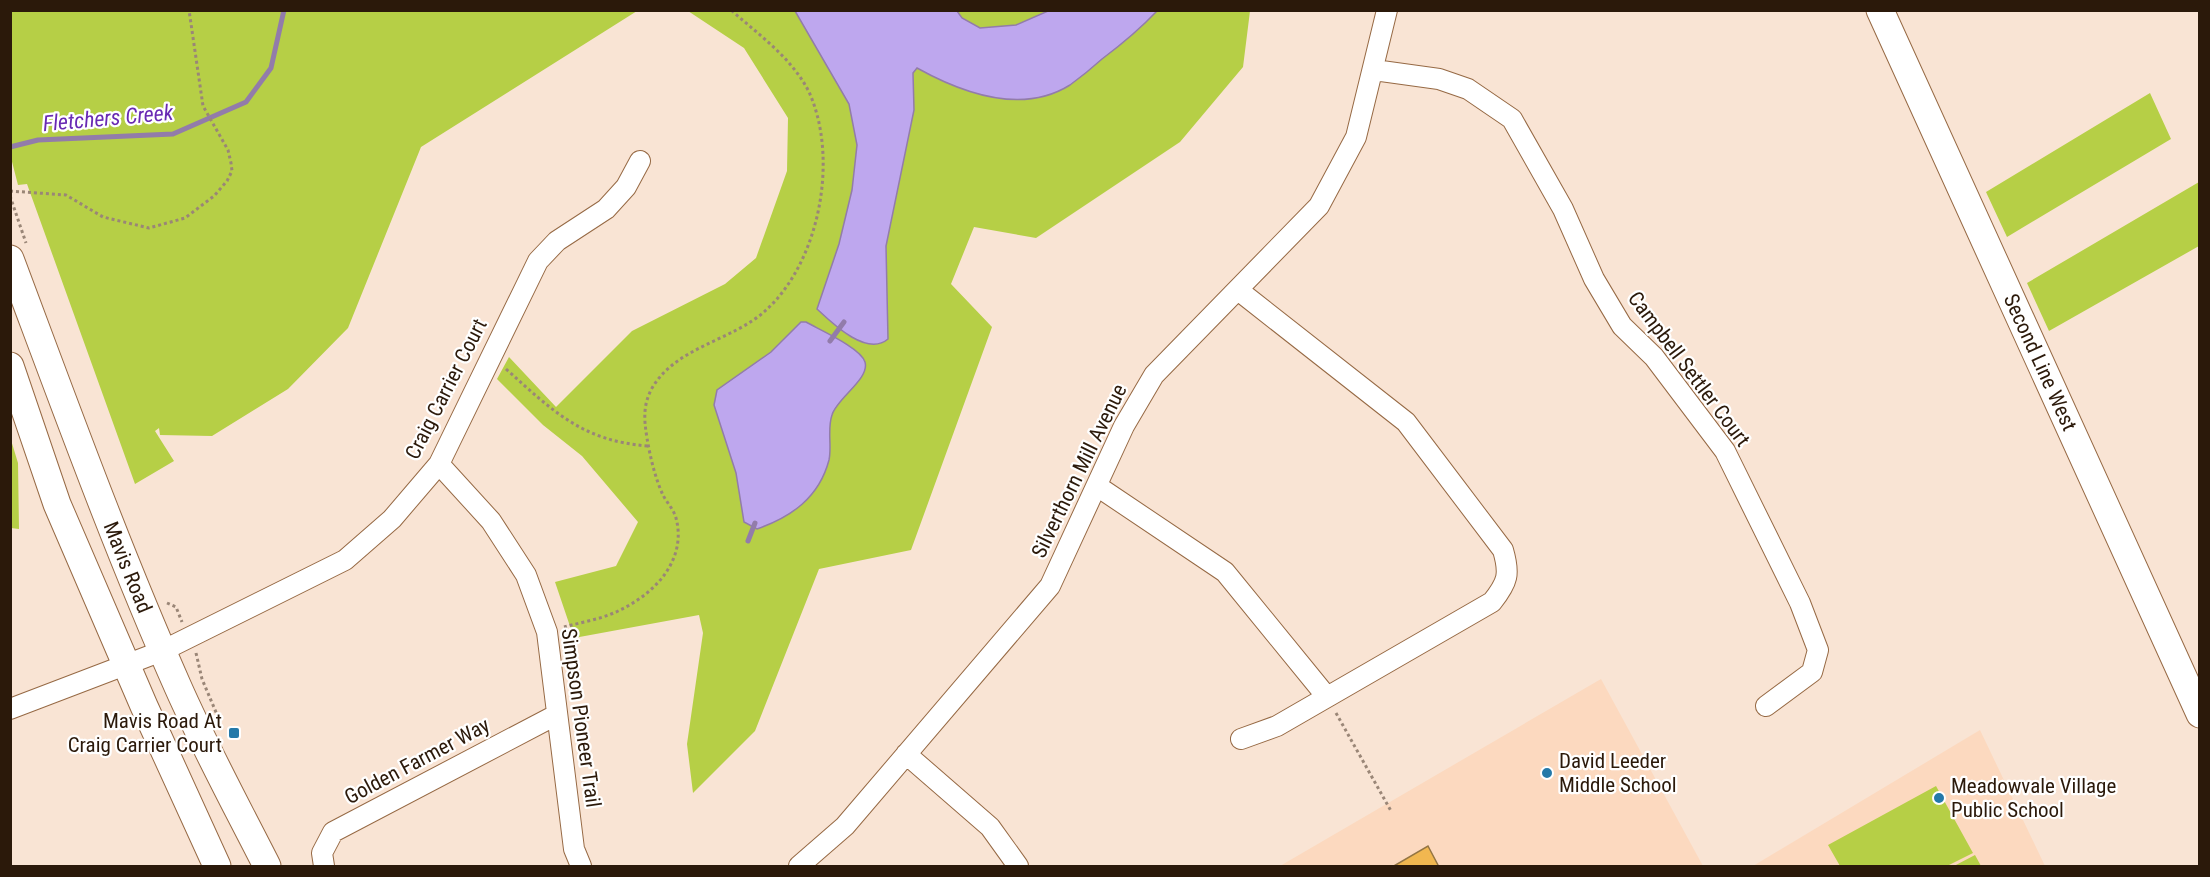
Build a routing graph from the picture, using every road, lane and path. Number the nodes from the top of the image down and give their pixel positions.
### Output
1 (189, 10) edge
2 (731, 10) edge
3 (1387, 10) edge
4 (1880, 10) edge
5 (1374, 70) junction
6 (640, 161) dead end
7 (10, 191) edge
8 (10, 196) edge
9 (17, 250) edge
10 (1238, 290) junction
11 (492, 356) junction
12 (10, 366) edge
13 (648, 446) junction
14 (439, 464) junction
15 (1097, 486) junction
16 (548, 632) junction
17 (162, 651) junction
18 (127, 664) junction
19 (1327, 697) junction
20 (1766, 706) dead end
21 (10, 709) edge
22 (2199, 714) edge
23 (556, 716) junction
24 (1241, 739) dead end
25 (906, 754) junction
26 (1391, 811) dead end
27 (217, 867) edge
28 (267, 867) edge
29 (324, 867) edge
30 (581, 867) edge
31 (799, 867) edge
32 (1018, 867) edge

1 - 7 path
2 - 13 path
3 - 5 street, Silverthorn Mill Avenue
4 - 22 main road, Second Line West
5 - 10 street, Silverthorn Mill Avenue
5 - 20 street, Campbell Settler Court
6 - 11 street, Craig Carrier Court
8 - 9 path
9 - 17 main road, Mavis Road
10 - 15 street, Silverthorn Mill Avenue
10 - 19 street
11 - 13 path
11 - 14 street, Craig Carrier Court
12 - 18 main road, Mavis Road
13 - 16 path
14 - 16 street, Simpson Pioneer Trail
14 - 17 street, Craig Carrier Court
15 - 19 street
15 - 25 street, Silverthorn Mill Avenue
16 - 23 street, Simpson Pioneer Trail
17 - 18 street, Craig Carrier Court
17 - 28 main road, Mavis Road
18 - 21 street, Craig Carrier Court
18 - 27 main road, Mavis Road
19 - 24 street
19 - 26 path
23 - 29 street, Golden Farmer Way
23 - 30 street, Simpson Pioneer Trail
25 - 31 street, Silverthorn Mill Avenue
25 - 32 street

